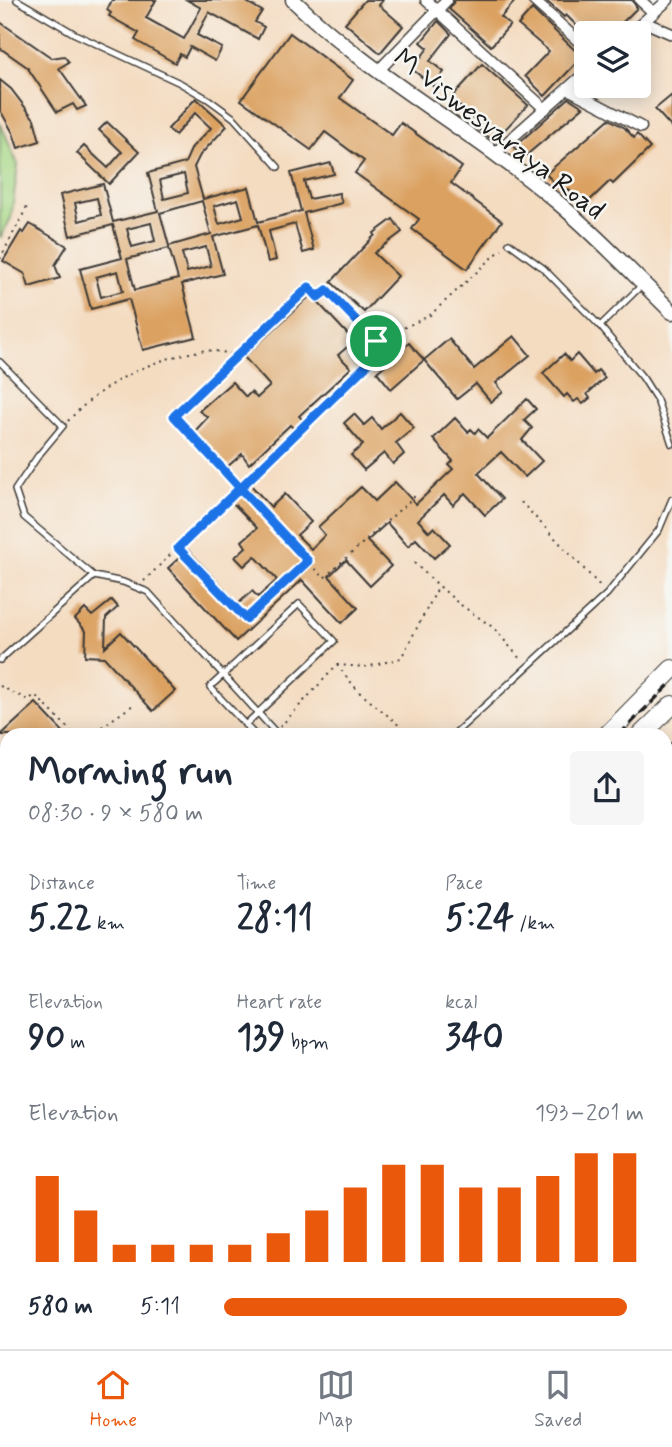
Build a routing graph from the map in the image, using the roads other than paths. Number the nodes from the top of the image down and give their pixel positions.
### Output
1 (17, 0) edge
2 (293, 0) edge
3 (426, 0) edge
4 (447, 0) edge
5 (533, 0) edge
6 (640, 0) edge
7 (668, 0) edge
8 (438, 10) junction
9 (654, 13) junction
10 (645, 21) edge
11 (651, 25) edge
12 (672, 34) edge
13 (574, 37) edge
14 (379, 70) junction
15 (574, 83) edge
16 (568, 89) junction
17 (545, 109) junction
18 (641, 127) dead end
19 (494, 154) junction
20 (278, 167) dead end
21 (509, 243) road end
22 (643, 284) junction
23 (672, 312) edge
24 (600, 326) junction
25 (0, 362) edge
26 (672, 444) edge
27 (672, 499) edge
28 (94, 576) junction
29 (0, 660) edge
30 (672, 668) edge
31 (223, 675) junction
32 (672, 705) edge
33 (257, 713) junction
34 (245, 725) junction
35 (248, 728) edge
36 (272, 728) edge
37 (461, 728) edge
38 (614, 728) edge
39 (647, 728) edge

1 - 20 lane
2 - 14 street, M Viswesvaraya Road
3 - 8 street
4 - 8 street
5 - 13 street
6 - 9 street
7 - 9 street
8 - 14 street
8 - 17 street
9 - 10 street
11 - 12 street
14 - 19 street, M Viswesvaraya Road
15 - 16 street
16 - 17 street
16 - 18 street
17 - 19 street
19 - 22 street, M Viswesvaraya Road
21 - 24 lane
22 - 23 street, M Viswesvaraya Road
22 - 24 lane
24 - 26 lane
25 - 28 lane
27 - 37 lane
28 - 29 lane
28 - 31 lane
30 - 38 main road
31 - 33 lane
31 - 33 lane
31 - 34 lane
32 - 39 main road
33 - 34 lane
33 - 36 lane
34 - 35 lane

